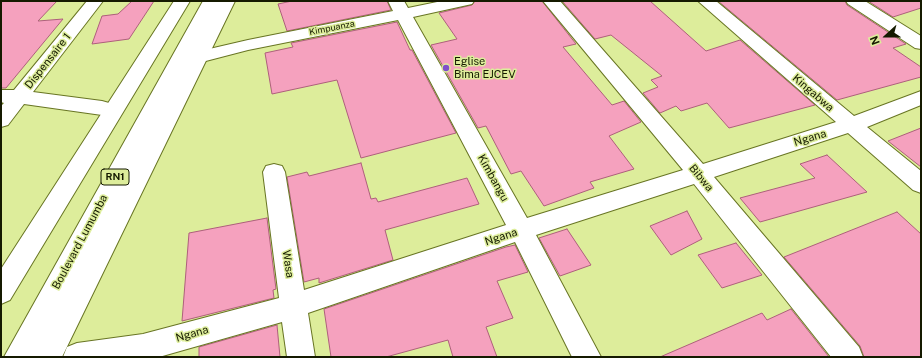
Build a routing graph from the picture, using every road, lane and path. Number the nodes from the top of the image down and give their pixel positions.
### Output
1 (95, 1) edge
2 (170, 1) edge
3 (182, 1) edge
4 (211, 1) edge
5 (227, 1) edge
6 (466, 1) edge
7 (551, 1) edge
8 (706, 1) edge
9 (854, 1) edge
10 (399, 8) edge
11 (921, 44) edge
12 (198, 57) junction
13 (1, 96) edge
14 (21, 97) junction
15 (921, 98) edge
16 (102, 108) junction
17 (1, 120) edge
18 (851, 125) junction
19 (274, 172) dead end
20 (698, 174) junction
21 (921, 184) edge
22 (521, 230) junction
23 (1, 264) edge
24 (1, 292) edge
25 (294, 306) junction
26 (19, 355) edge
27 (47, 357) edge
28 (77, 357) edge
29 (301, 357) edge
30 (587, 357) edge
31 (849, 357) edge

1 - 14 main road, Dispensaire 1
2 - 16 main road
3 - 24 main road
4 - 26 main road, Boulevard Lumumba / RN1
5 - 12 main road
6 - 10 main road, Kimpuanza
7 - 20 main road, Bibwa
8 - 18 main road, Kingabwa
9 - 11 main road
10 - 12 main road, Kimpuanza
10 - 22 main road, Kimbangu
12 - 27 main road
13 - 14 main road
14 - 16 main road
14 - 17 main road, Dispensaire 1
15 - 18 main road, Ngana
16 - 23 main road
18 - 20 main road, Ngana
18 - 21 main road, Kingabwa
19 - 25 main road, Wasa
20 - 22 main road, Ngana
20 - 31 main road, Bibwa
22 - 25 main road, Ngana
22 - 30 main road, Kimbangu
25 - 28 main road, Ngana
25 - 29 main road, Wasa

